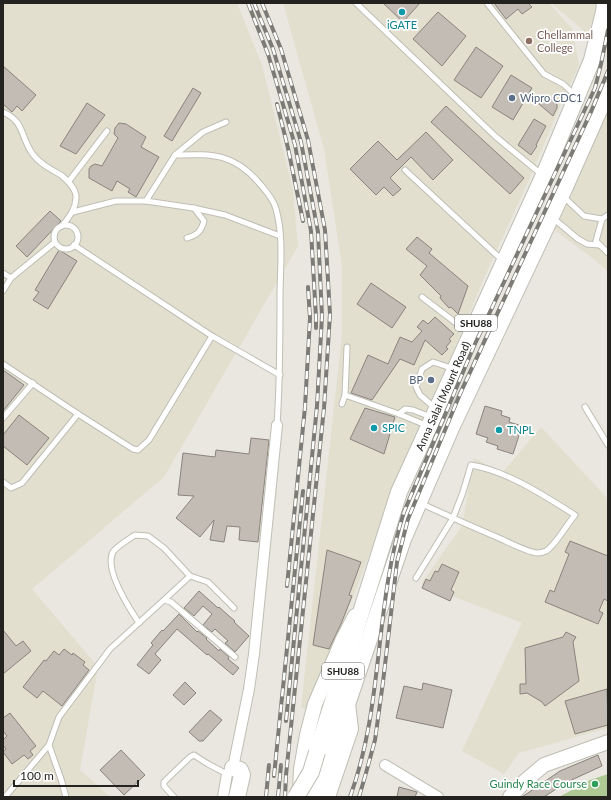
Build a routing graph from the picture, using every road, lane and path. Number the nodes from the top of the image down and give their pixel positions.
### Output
1 (356, 3) edge
2 (486, 3) edge
3 (605, 3) edge
4 (608, 43) edge
5 (592, 60) junction
6 (608, 90) edge
7 (576, 96) junction
8 (3, 112) edge
9 (226, 122) dead end
10 (107, 131) dead end
11 (175, 155) junction
12 (405, 170) dead end
13 (544, 175) junction
14 (69, 181) junction
15 (564, 189) junction
16 (146, 201) junction
17 (193, 208) junction
18 (73, 212) junction
19 (608, 215) edge
20 (551, 217) junction
21 (602, 219) junction
22 (62, 226) junction
23 (280, 236) junction
24 (187, 238) dead end
25 (55, 242) junction
26 (74, 245) junction
27 (599, 245) junction
28 (608, 253) edge
29 (504, 262) junction
30 (3, 274) edge
31 (11, 278) junction
32 (3, 291) edge
33 (422, 297) dead end
34 (471, 335) junction
35 (212, 336) junction
36 (347, 347) dead end
37 (3, 364) edge
38 (455, 370) junction
39 (280, 375) junction
40 (33, 384) junction
41 (345, 395) junction
42 (342, 404) dead end
43 (586, 407) dead end
44 (78, 414) junction
45 (399, 414) junction
46 (3, 418) edge
47 (433, 418) junction
48 (277, 425) joint
49 (608, 445) edge
50 (3, 482) edge
51 (419, 503) junction
52 (453, 518) junction
53 (190, 576) junction
54 (416, 578) dead end
55 (368, 589) junction
56 (164, 600) junction
57 (234, 608) dead end
58 (139, 623) junction
59 (235, 657) dead end
60 (608, 742) edge
61 (49, 745) junction
62 (385, 765) dead end
63 (230, 771) junction
64 (320, 793) edge
65 (5, 797) edge
66 (66, 797) edge
67 (174, 797) edge
68 (223, 797) edge
69 (237, 797) edge
70 (296, 797) edge
71 (300, 797) edge
72 (438, 797) edge
73 (510, 797) edge

1 - 13 lane
2 - 7 lane
3 - 5 main road, Anna Salai (Mount Road) / SHU88
4 - 5 main road, SHU88
5 - 7 main road, Anna Salai (Mount Road) / SHU88
6 - 15 main road, Anna Salai (Mount Road) / SHU88
7 - 13 main road, Anna Salai (Mount Road) / SHU88
8 - 14 lane
9 - 11 lane
10 - 14 lane
11 - 16 lane
11 - 23 lane
12 - 29 lane
13 - 29 main road, Anna Salai (Mount Road) / SHU88
14 - 18 lane
15 - 20 main road, Anna Salai (Mount Road) / SHU88
15 - 21 lane
16 - 17 lane
16 - 18 lane
17 - 23 lane
17 - 24 lane
18 - 22 lane
19 - 21 lane
20 - 27 lane
20 - 51 main road, Anna Salai (Mount Road) / SHU88
21 - 27 lane
22 - 25 lane
22 - 26 lane
23 - 39 lane
25 - 26 lane
25 - 31 lane
26 - 35 lane
27 - 28 lane
29 - 34 main road, Anna Salai (Mount Road) / SHU88
30 - 31 lane
31 - 32 lane
33 - 34 lane
34 - 38 main road, Anna Salai (Mount Road) / SHU88
35 - 39 lane
35 - 44 lane
36 - 41 lane
37 - 40 lane
38 - 47 main road, Anna Salai (Mount Road) / SHU88
38 - 47 lane
39 - 48 lane
40 - 44 lane
40 - 46 lane
41 - 42 lane
41 - 45 lane
43 - 49 lane
44 - 50 lane
45 - 47 lane
45 - 47 lane
47 - 55 main road, Anna Salai (Mount Road) / SHU88
48 - 63 street
51 - 52 lane
51 - 64 main road, Anna Salai (Mount Road) / SHU88
52 - 52 lane
52 - 54 lane
53 - 56 lane
53 - 57 lane
53 - 58 lane
55 - 70 main road, Anna Salai (Mount Road) / SHU88, bridge
55 - 71 main road
56 - 58 lane
56 - 59 lane
58 - 61 lane
60 - 73 main road
61 - 65 lane
61 - 66 lane
62 - 72 street
63 - 67 lane
63 - 68 street
63 - 69 main road

